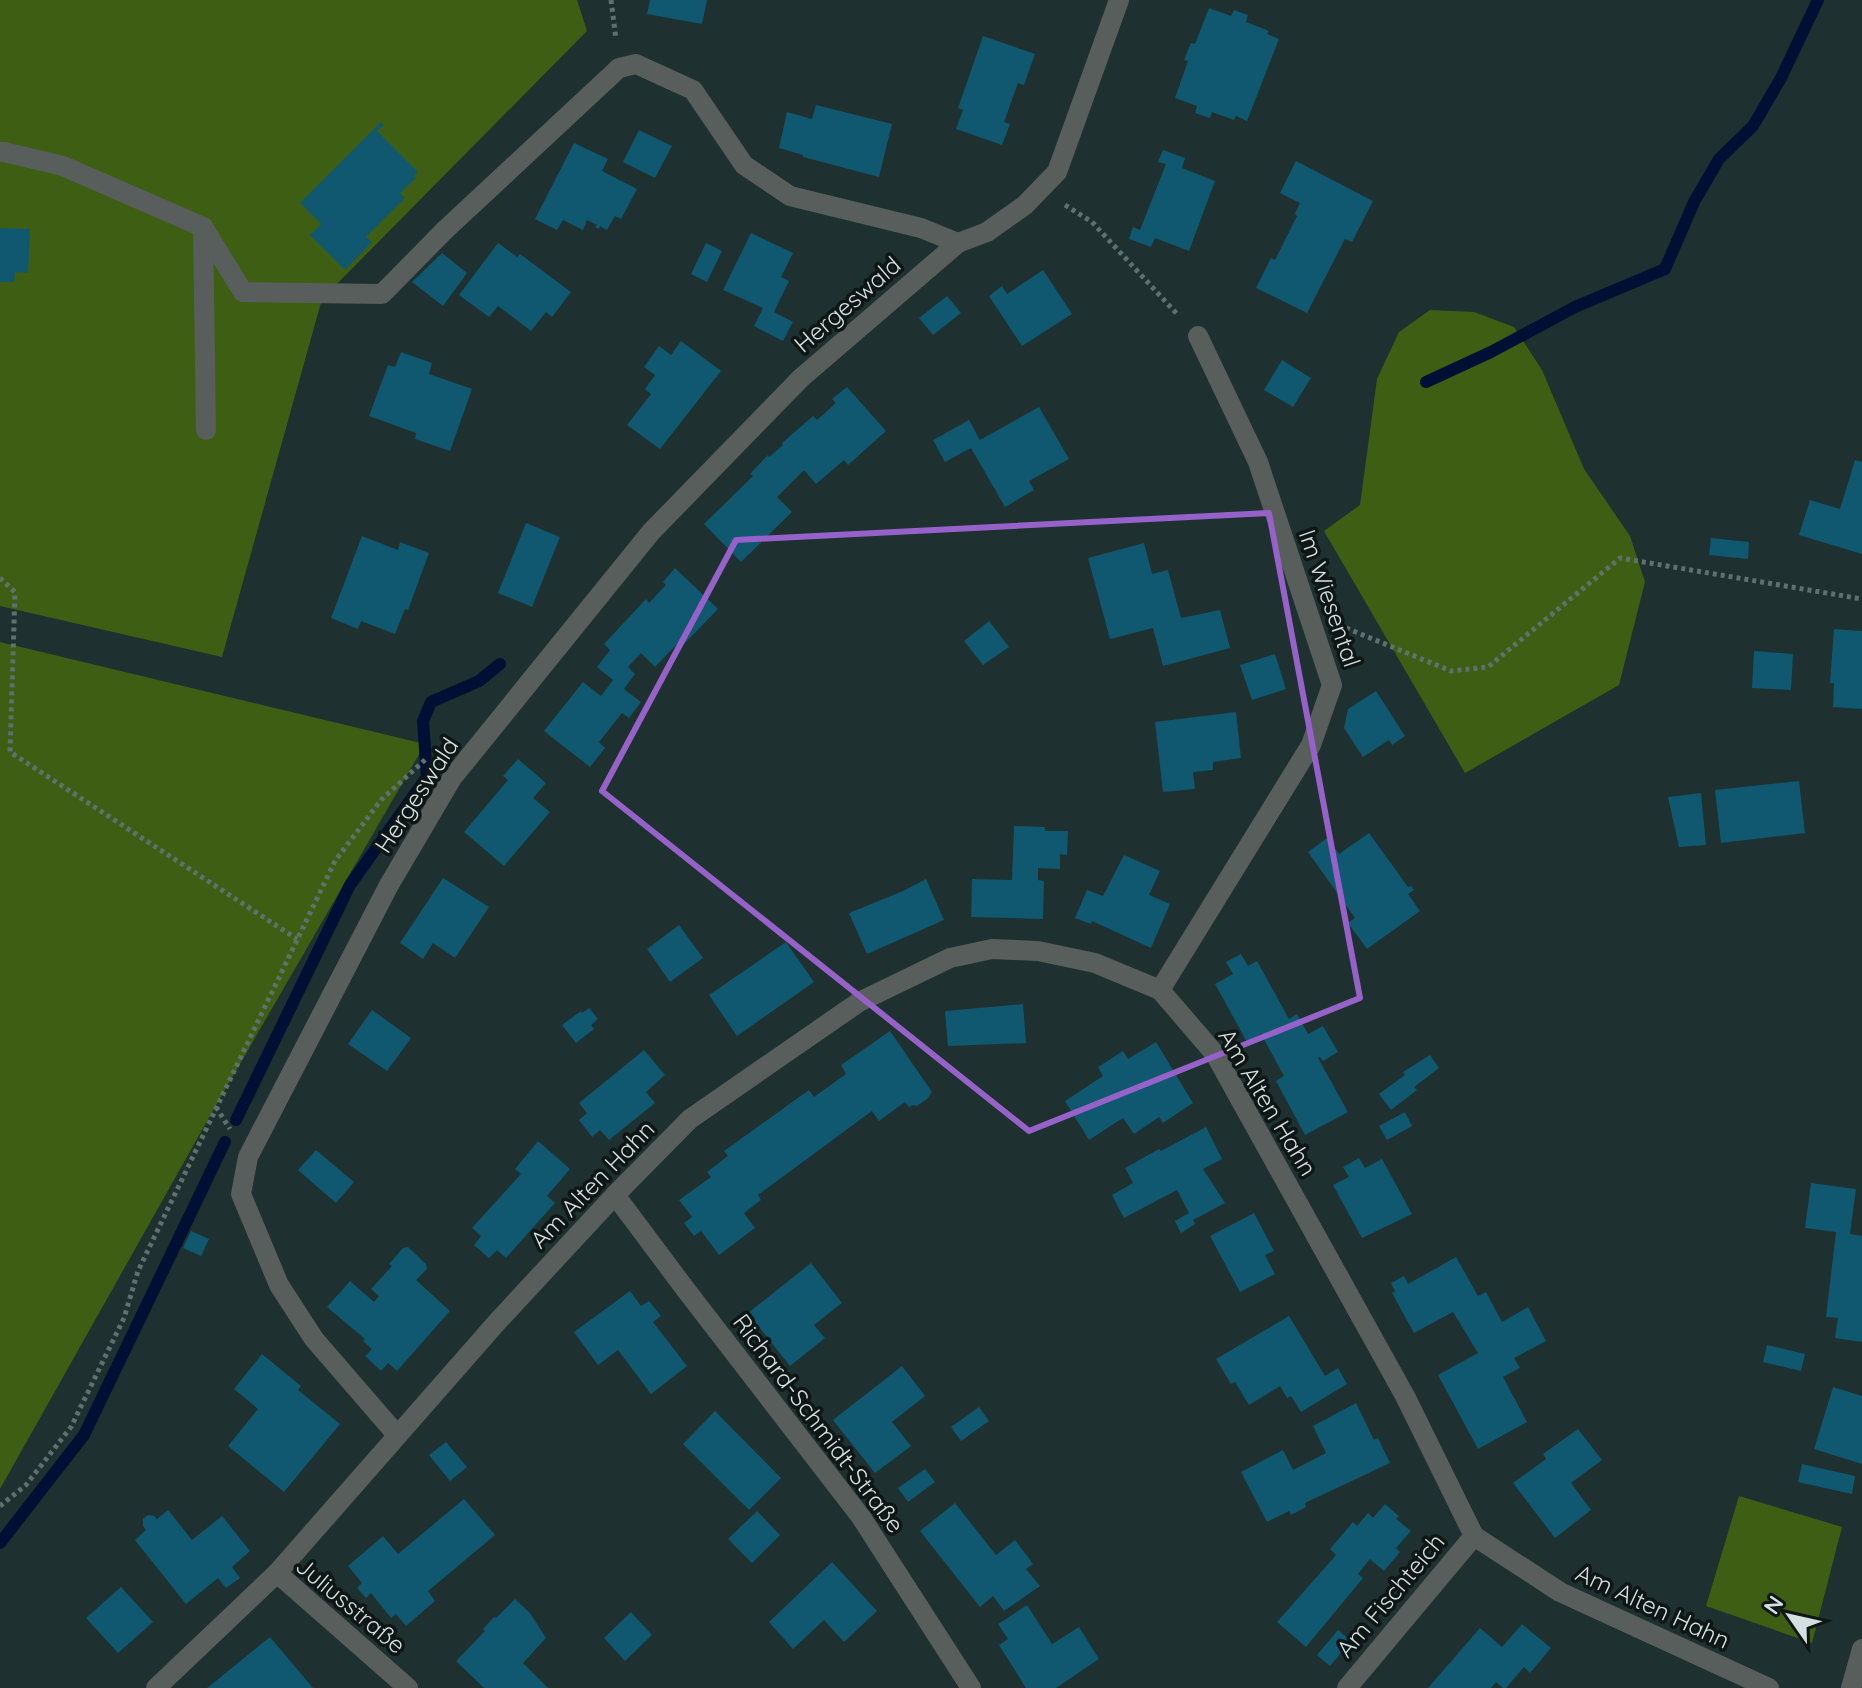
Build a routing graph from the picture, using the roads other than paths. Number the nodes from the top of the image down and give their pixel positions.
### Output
1 (1119, 0) edge
2 (0, 152) edge
3 (203, 227) junction
4 (958, 243) junction
5 (1198, 336) road end
6 (206, 430) dead end
7 (1160, 990) junction
8 (615, 1195) junction
9 (397, 1435) junction
10 (1474, 1536) junction
11 (277, 1573) junction
12 (1862, 1649) edge
13 (156, 1688) edge
14 (408, 1688) edge
15 (971, 1688) edge
16 (1347, 1688) edge
17 (1769, 1688) edge
18 (1851, 1688) edge

1 - 4 street, Hergeswald
2 - 3 street
3 - 4 street, Hergeswald
3 - 6 street
4 - 9 street, Hergeswald
5 - 7 street, Im Wiesental
7 - 8 street, Am Alten Hahn
7 - 10 street, Am Alten Hahn
8 - 9 street, Am Alten Hahn
8 - 15 street, Richard-Schmidt-Straße
9 - 11 street, Am Alten Hahn
10 - 16 street, Am Fischteich
10 - 17 street, Am Alten Hahn
11 - 13 street, Juliusstraße
11 - 14 street, Juliusstraße
12 - 18 street

